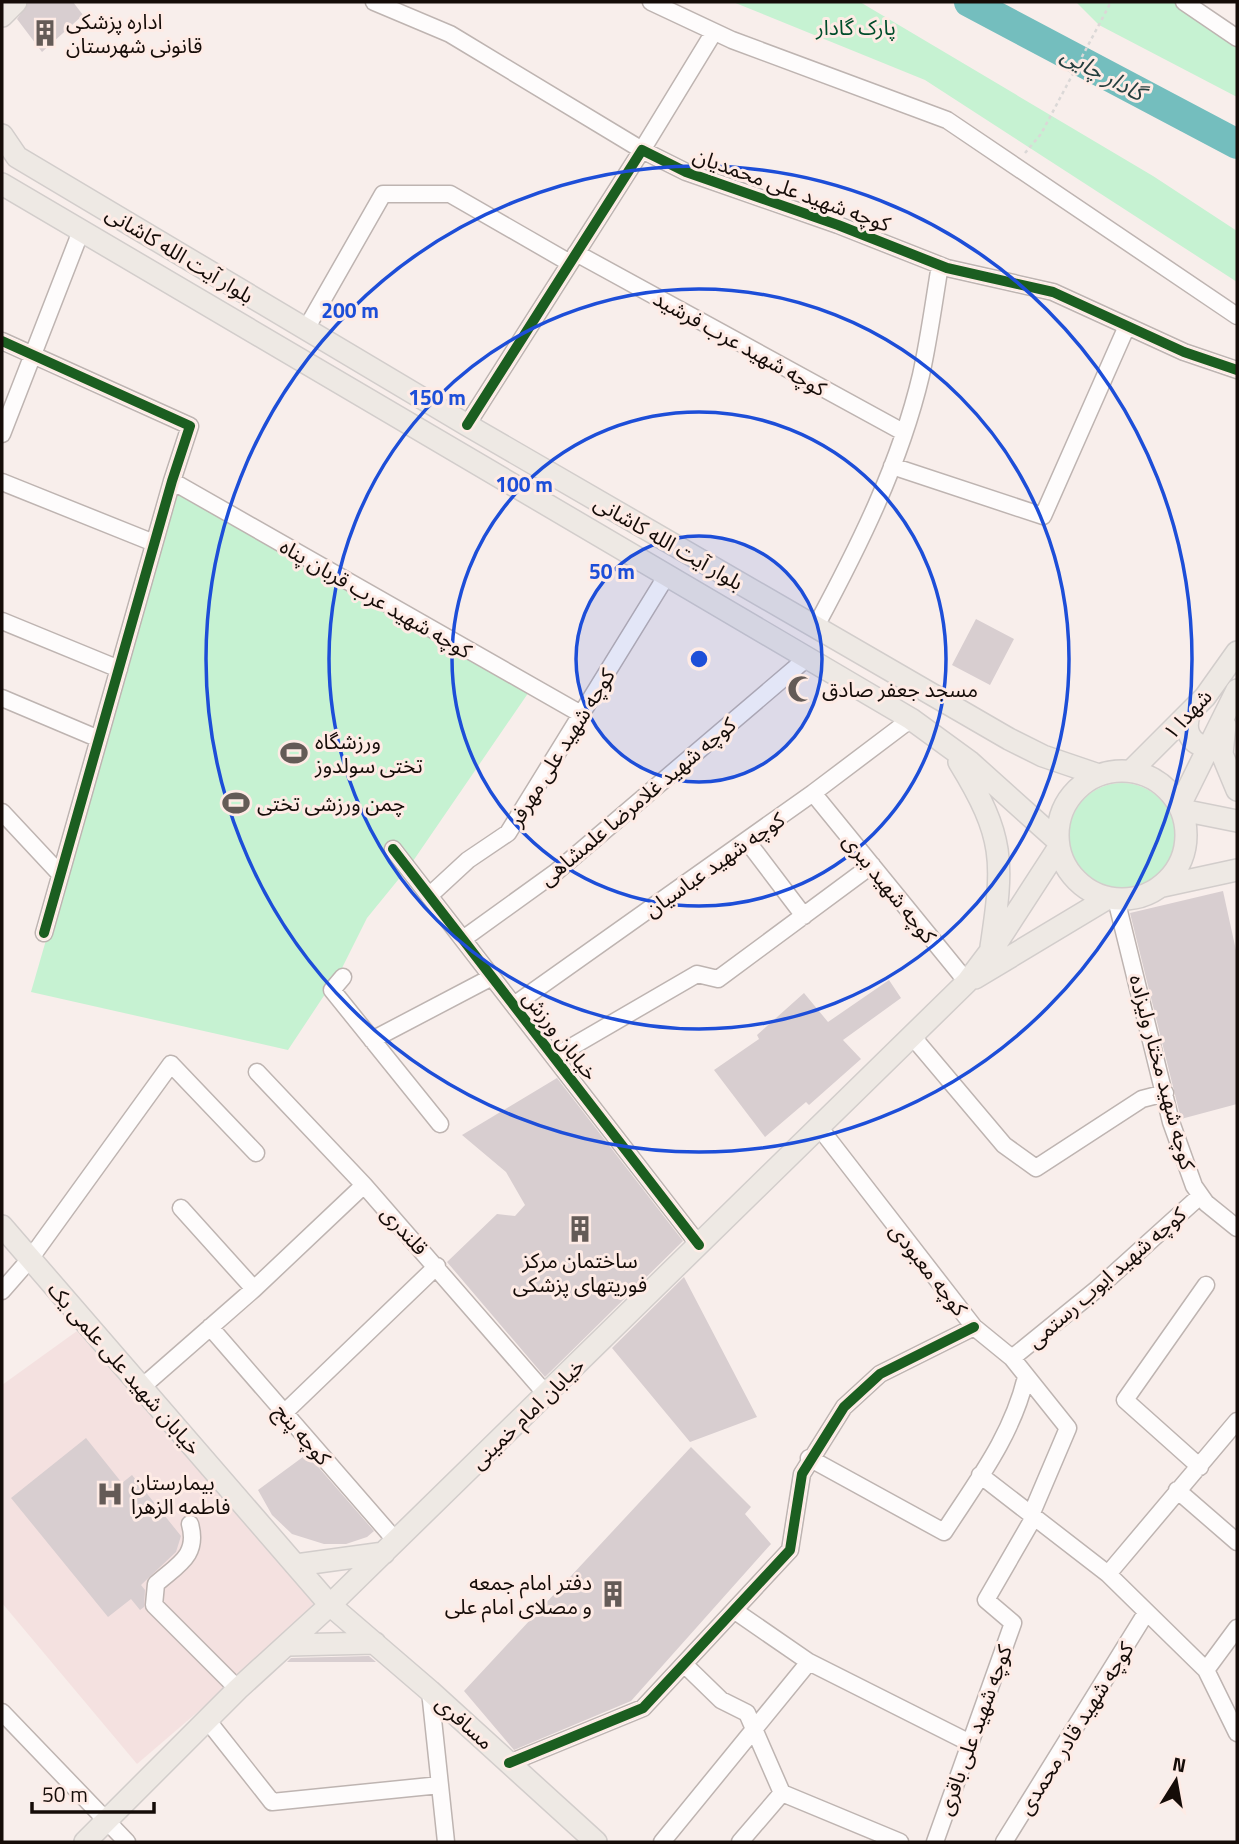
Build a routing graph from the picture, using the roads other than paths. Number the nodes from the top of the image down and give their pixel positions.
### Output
1 (16, 2) edge
2 (374, 2) edge
3 (651, 2) edge
4 (1184, 2) edge
5 (2, 16) edge
6 (714, 32) junction
7 (1237, 38) edge
8 (2, 135) edge
9 (642, 150) junction
10 (2, 184) edge
11 (85, 197) junction
12 (51, 213) junction
13 (81, 231) junction
14 (573, 258) junction
15 (940, 265) junction
16 (1237, 316) edge
17 (1127, 326) junction
18 (306, 329) junction
19 (2, 341) edge
20 (34, 354) junction
21 (1237, 370) edge
22 (467, 425) junction
23 (903, 432) junction
24 (2, 435) edge
25 (892, 466) junction
26 (172, 481) junction
27 (2, 482) edge
28 (154, 543) junction
29 (667, 575) junction
30 (2, 621) edge
31 (816, 626) junction
32 (1237, 652) edge
33 (807, 658) junction
34 (885, 667) junction
35 (119, 669) junction
36 (868, 694) junction
37 (2, 698) edge
38 (1232, 699) edge
39 (1190, 713) junction
40 (581, 714) junction
41 (911, 719) junction
42 (99, 739) junction
43 (1209, 747) junction
44 (950, 748) junction
45 (1131, 771) junction
46 (1099, 775) junction
47 (1237, 790) edge
48 (813, 793) junction
49 (1181, 807) junction
50 (2, 812) edge
51 (1237, 821) edge
52 (747, 841) junction
53 (1058, 844) junction
54 (393, 849) dead end
55 (872, 865) junction
56 (1237, 870) edge
57 (60, 874) junction
58 (1163, 886) junction
59 (429, 896) junction
60 (1112, 899) junction
61 (804, 916) junction
62 (44, 933) dead end
63 (463, 939) junction
64 (991, 951) junction
65 (343, 977) dead end
66 (492, 977) junction
67 (967, 982) junction
68 (514, 1005) junction
69 (912, 1036) junction
70 (372, 1040) junction
71 (554, 1057) junction
72 (257, 1072) dead end
73 (1165, 1093) junction
74 (440, 1124) dead end
75 (819, 1127) junction
76 (256, 1153) dead end
77 (364, 1185) junction
78 (1200, 1196) junction
79 (181, 1208) dead end
80 (2, 1226) edge
81 (1237, 1228) edge
82 (699, 1245) junction
83 (30, 1259) junction
84 (437, 1266) junction
85 (1206, 1285) dead end
86 (254, 1289) junction
87 (2, 1291) edge
88 (210, 1327) junction
89 (974, 1327) junction
90 (1012, 1359) junction
91 (1026, 1377) junction
92 (142, 1387) junction
93 (546, 1394) junction
94 (284, 1413) junction
95 (1237, 1421) edge
96 (809, 1458) junction
97 (1199, 1466) junction
98 (980, 1475) junction
99 (1177, 1490) junction
100 (1033, 1516) junction
101 (190, 1524) dead end
102 (1237, 1542) edge
103 (390, 1547) junction
104 (296, 1566) junction
105 (1108, 1574) junction
106 (330, 1605) junction
107 (735, 1611) junction
108 (1146, 1613) junction
109 (1237, 1628) edge
110 (375, 1643) junction
111 (289, 1645) junction
112 (809, 1662) junction
113 (685, 1665) junction
114 (1206, 1670) junction
115 (238, 1689) junction
116 (430, 1691) junction
117 (2, 1712) edge
118 (208, 1721) junction
119 (757, 1730) junction
120 (1237, 1733) edge
121 (970, 1743) junction
122 (509, 1763) junction
123 (440, 1785) junction
124 (782, 1793) junction
125 (106, 1821) junction
126 (85, 1842) edge
127 (127, 1842) edge
128 (446, 1842) edge
129 (596, 1842) edge
130 (662, 1842) edge
131 (740, 1842) edge
132 (900, 1842) edge
133 (935, 1842) edge
134 (1004, 1842) edge

1 - 5 main road
2 - 9 street, کوچه شهید علی محمدیان
3 - 6 street
4 - 7 street
6 - 9 street
6 - 16 street
8 - 11 main road, بلوار آیت الله کاشانی
9 - 14 street
9 - 15 street, کوچه شهید علی محمدیان
10 - 12 main road, بلوار آیت الله کاشانی
11 - 12 main road
11 - 18 main road, بلوار آیت الله کاشانی
12 - 13 main road, بلوار آیت الله کاشانی
13 - 20 street
13 - 29 main road, بلوار آیت الله کاشانی
14 - 18 street, کوچه شهید عرب فرشید
14 - 22 street
14 - 23 street, کوچه شهید عرب فرشید
15 - 17 street, کوچه شهید علی محمدیان
15 - 23 street
17 - 21 street, کوچه شهید علی محمدیان
17 - 25 street
18 - 22 main road, بلوار آیت الله کاشانی
19 - 20 street
20 - 24 street
20 - 26 street
22 - 31 main road, بلوار آیت الله کاشانی
23 - 25 street
25 - 31 street
26 - 28 street
26 - 40 street, کوچه شهید عرب قربان پناه
27 - 28 street
28 - 35 street
29 - 33 main road, بلوار آیت الله کاشانی
29 - 40 street, کوچه شهید علی مهرفر
30 - 35 street
31 - 34 main road, بلوار آیت الله کاشانی
32 - 39 main road, شهدا ۱
33 - 36 main road, بلوار آیت الله کاشانی
33 - 63 street, کوچه شهید غلامرضا علمشاهی
34 - 36 main road
34 - 46 main road, بلوار آیت الله کاشانی
35 - 42 street
36 - 41 main road, بلوار آیت الله کاشانی
37 - 42 street
38 - 43 main road, شهدا ۱
38 - 47 main road
39 - 43 main road
39 - 45 main road, شهدا ۱
40 - 59 street, کوچه شهید علی مهرفر
41 - 44 main road, بلوار آیت الله کاشانی
41 - 48 street, کوچه شهید عباسیان
42 - 57 street
43 - 49 main road, شهدا ۱
44 - 53 main road, بلوار آیت الله کاشانی
44 - 64 main road
45 - 46 main road
45 - 49 main road
46 - 53 main road
48 - 52 street, کوچه شهید عباسیان
48 - 55 street, کوچه شهید ببری
49 - 51 main road
49 - 58 main road
50 - 57 street
52 - 61 street
52 - 68 street, کوچه شهید عباسیان
53 - 60 main road
53 - 64 main road
54 - 59 street, خیابان ورزش
55 - 61 street
55 - 67 street, کوچه شهید ببری
56 - 58 main road
57 - 62 street
58 - 60 main road
59 - 63 street, خیابان ورزش
60 - 67 main road
60 - 73 street, کوچه شهید مختار ولیزاده
61 - 71 street
63 - 66 street, خیابان ورزش
64 - 67 main road
65 - 70 street
66 - 68 street, خیابان ورزش
66 - 70 street
67 - 69 main road, خیابان امام خمینی
68 - 71 street, خیابان ورزش
69 - 73 street
69 - 75 main road, خیابان امام خمینی
70 - 74 street
71 - 82 street, خیابان ورزش
72 - 77 street, قلندری
73 - 78 street, کوچه شهید مختار ولیزاده
75 - 82 main road, خیابان امام خمینی
75 - 89 street, کوچه معبودی
76 - 83 street
77 - 84 street, قلندری
77 - 86 street
78 - 81 street, کوچه شهید مختار ولیزاده
78 - 90 street, کوچه شهید ایوب رستمی
79 - 86 street
80 - 83 main road, خیابان شهید علی علمی یک
82 - 93 main road, خیابان امام خمینی
83 - 87 street
83 - 92 main road, خیابان شهید علی علمی یک
84 - 93 street, قلندری
84 - 94 street
85 - 97 street
86 - 88 street
88 - 92 street
88 - 94 street, کوچه پنج
89 - 90 street, کوچه معبودی
89 - 96 street
90 - 91 street, کوچه معبودی
91 - 98 street
91 - 100 street, کوچه معبودی
92 - 104 main road, خیابان شهید علی علمی یک
93 - 103 main road, خیابان امام خمینی
94 - 103 street, کوچه پنج
95 - 97 street
96 - 98 street
96 - 107 street
97 - 99 street
98 - 100 street
99 - 102 street
99 - 105 street
100 - 105 street
100 - 121 street, کوچه شهید علی باقری
101 - 115 street
103 - 104 main road
103 - 106 main road, خیابان امام خمینی
104 - 106 main road, خیابان شهید علی علمی یک
105 - 108 street
106 - 110 main road, مسافری
106 - 111 main road, خیابان امام خمینی
107 - 112 street
107 - 113 street
108 - 114 street
108 - 134 street, کوچه شهید قادر محمدی
109 - 114 street
110 - 111 main road
110 - 116 main road, مسافری
111 - 115 main road, خیابان امام خمینی
112 - 119 street
112 - 121 street
113 - 119 street
113 - 122 street
114 - 120 street
115 - 118 main road, خیابان امام خمینی
116 - 122 main road, مسافری
116 - 123 street
117 - 125 street
118 - 123 street
118 - 125 main road, خیابان امام خمینی
119 - 124 street
119 - 130 street
121 - 133 street, کوچه شهید علی باقری
122 - 129 main road, مسافری
123 - 128 street
124 - 131 street
124 - 132 street
125 - 126 main road, خیابان امام خمینی
125 - 127 street

